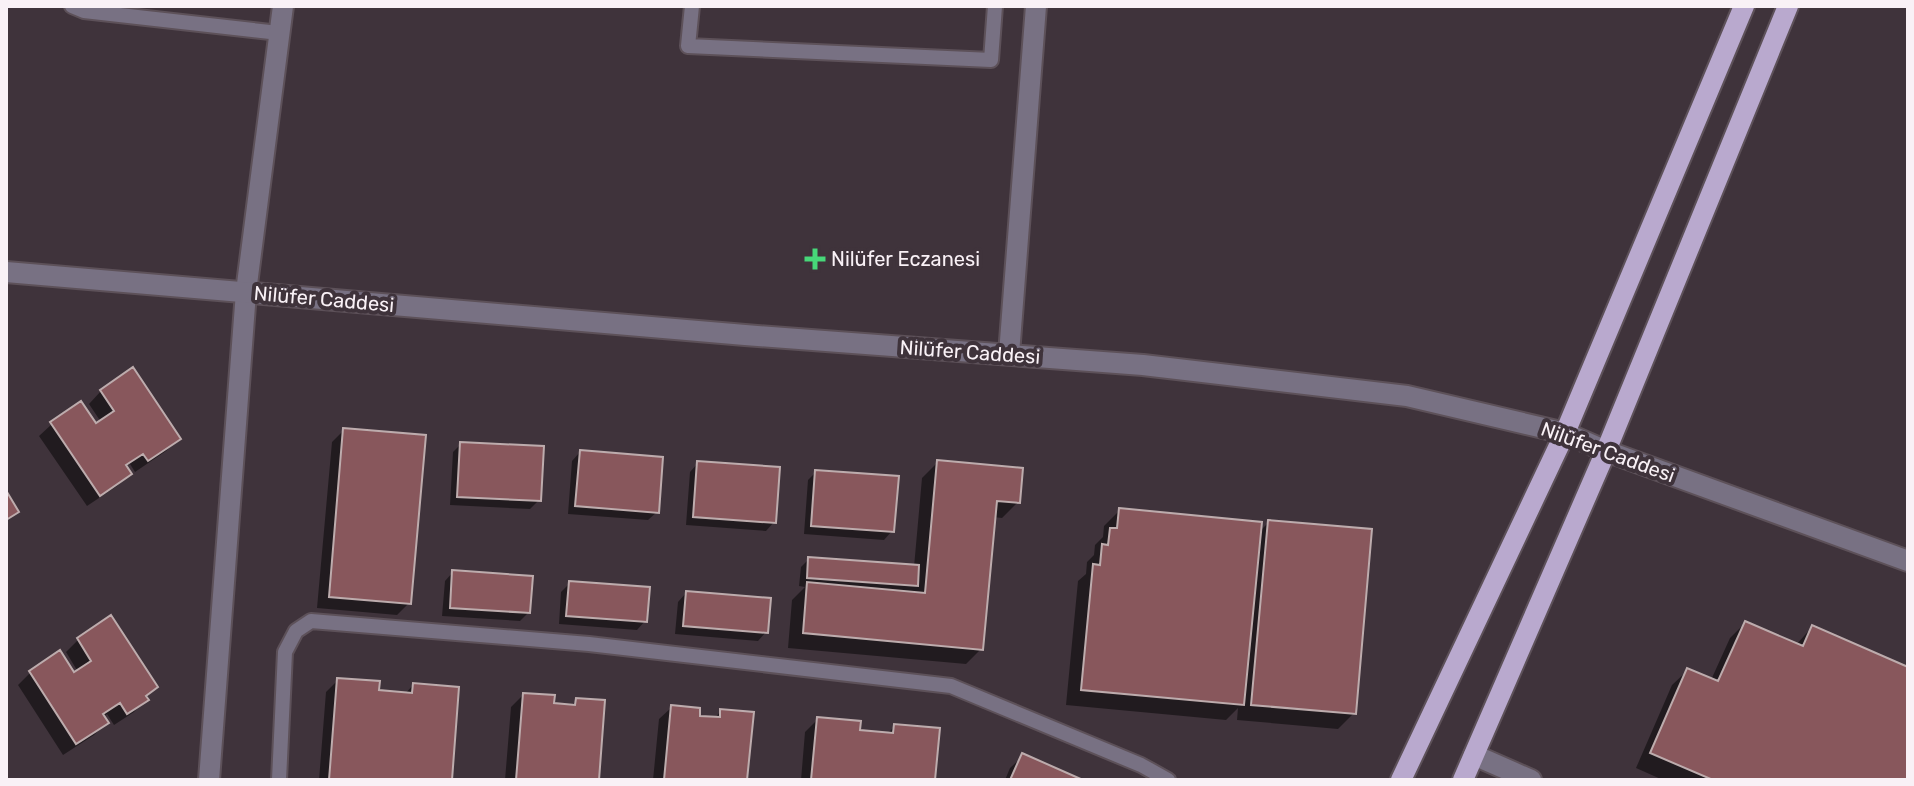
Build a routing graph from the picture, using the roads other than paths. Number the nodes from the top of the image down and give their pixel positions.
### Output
1 (72, 6) edge
2 (283, 6) edge
3 (692, 6) edge
4 (995, 6) edge
5 (1036, 6) edge
6 (1744, 6) edge
7 (1788, 6) edge
8 (279, 33) junction
9 (6, 272) edge
10 (246, 292) junction
11 (1009, 354) junction
12 (1565, 433) junction
13 (1606, 451) junction
14 (1908, 561) edge
15 (1474, 755) junction
16 (209, 780) edge
17 (279, 780) edge
18 (1168, 780) edge
19 (1401, 780) edge
20 (1463, 780) edge
21 (1531, 780) edge

1 - 8 lane
2 - 8 street
3 - 4 lane
5 - 11 street
6 - 12 main road
7 - 13 main road
8 - 10 street
9 - 10 street, Nilüfer Caddesi
10 - 11 street, Nilüfer Caddesi
10 - 16 street
11 - 12 street, Nilüfer Caddesi
12 - 13 street, Nilüfer Caddesi
12 - 19 main road
13 - 14 street, Nilüfer Caddesi
13 - 15 main road
15 - 20 main road
15 - 21 street
17 - 18 lane

